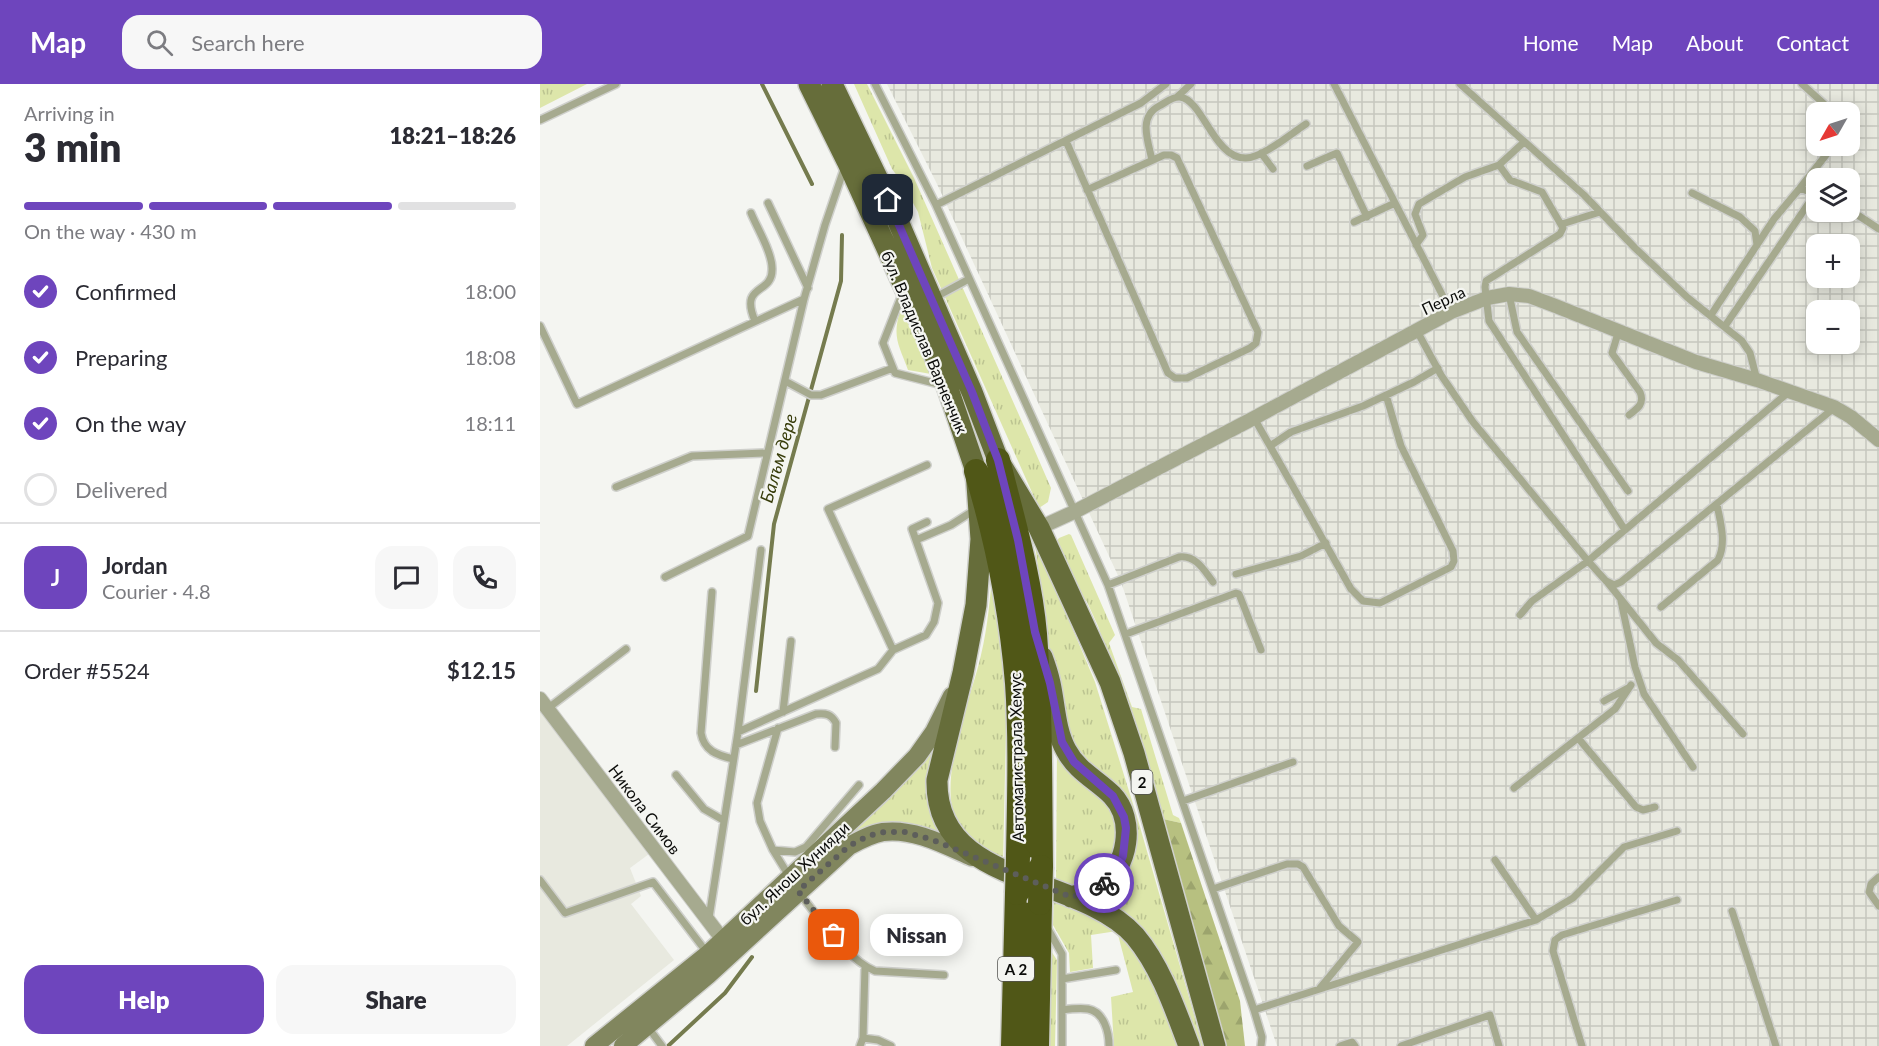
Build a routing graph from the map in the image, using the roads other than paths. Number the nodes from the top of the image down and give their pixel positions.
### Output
1 (616, 84) edge
2 (809, 84) edge
3 (832, 84) edge
4 (875, 84) edge
5 (1166, 84) edge
6 (1191, 84) edge
7 (1334, 84) edge
8 (1460, 84) edge
9 (1802, 84) edge
10 (1177, 97) junction
11 (1822, 102) edge
12 (540, 120) edge
13 (1306, 124) dead end
14 (1066, 141) junction
15 (1524, 142) junction
16 (1261, 153) junction
17 (1825, 156) edge
18 (1152, 160) junction
19 (847, 161) junction
20 (1499, 165) junction
21 (1307, 166) dead end
22 (1273, 169) dead end
23 (1800, 188) junction
24 (1087, 190) junction
25 (1806, 190) edge
26 (1692, 194) dead end
27 (768, 203) dead end
28 (1395, 203) junction
29 (936, 205) junction
30 (1806, 209) edge
31 (1600, 212) junction
32 (751, 213) dead end
33 (1367, 217) junction
34 (1860, 217) edge
35 (1354, 222) dead end
36 (1562, 224) junction
37 (1879, 229) edge
38 (1416, 245) junction
39 (1756, 245) junction
40 (969, 279) junction
41 (905, 287) junction
42 (808, 288) junction
43 (1509, 294) junction
44 (804, 298) junction
45 (1487, 298) junction
46 (932, 299) junction
47 (1451, 312) junction
48 (1711, 315) junction
49 (755, 321) junction
50 (540, 326) edge
51 (1725, 326) junction
52 (1619, 330) junction
53 (1417, 331) junction
54 (893, 368) junction
55 (1438, 368) junction
56 (1757, 380) junction
57 (785, 381) junction
58 (947, 386) junction
59 (1790, 391) junction
60 (1386, 395) junction
61 (1834, 407) junction
62 (1629, 415) dead end
63 (1254, 418) junction
64 (1879, 440) edge
65 (1270, 446) junction
66 (767, 453) junction
67 (998, 460) junction
68 (927, 465) dead end
69 (976, 471) junction
70 (616, 487) dead end
71 (1628, 491) dead end
72 (1717, 504) junction
73 (978, 508) junction
74 (1074, 512) junction
75 (927, 522) dead end
76 (1039, 528) junction
77 (1625, 530) junction
78 (916, 540) junction
79 (1326, 543) junction
80 (761, 550) dead end
81 (1588, 561) junction
82 (1236, 574) dead end
83 (665, 577) dead end
84 (1606, 581) junction
85 (1213, 582) dead end
86 (1108, 585) junction
87 (712, 592) dead end
88 (1620, 597) junction
89 (1661, 607) dead end
90 (1520, 615) dead end
91 (1035, 632) junction
92 (1126, 634) junction
93 (791, 640) dead end
94 (626, 649) dead end
95 (893, 650) junction
96 (1262, 650) dead end
97 (1635, 667) junction
98 (963, 673) junction
99 (1632, 685) junction
100 (1604, 701) dead end
101 (544, 704) edge
102 (783, 712) junction
103 (778, 728) junction
104 (738, 732) junction
105 (1743, 734) dead end
106 (1578, 738) junction
107 (736, 745) junction
108 (835, 747) dead end
109 (733, 759) junction
110 (1293, 762) dead end
111 (1693, 767) dead end
112 (676, 775) dead end
113 (859, 785) dead end
114 (1514, 788) dead end
115 (1183, 801) junction
116 (1655, 807) dead end
117 (723, 820) junction
118 (1677, 831) dead end
119 (773, 850) junction
120 (1495, 860) dead end
121 (982, 861) junction
122 (1879, 877) edge
123 (540, 880) edge
124 (794, 884) junction
125 (1213, 888) junction
126 (1071, 897) junction
127 (1677, 900) dead end
128 (1879, 906) edge
129 (1040, 909) junction
130 (1732, 911) dead end
131 (709, 920) junction
132 (1536, 920) junction
133 (723, 939) junction
134 (708, 954) junction
135 (865, 967) junction
136 (1116, 970) dead end
137 (944, 975) dead end
138 (1062, 979) junction
139 (1319, 989) junction
140 (1062, 1010) junction
141 (1254, 1010) junction
142 (652, 1032) junction
143 (863, 1038) junction
144 (594, 1046) edge
145 (623, 1046) edge
146 (662, 1046) edge
147 (861, 1046) edge
148 (891, 1046) edge
149 (1013, 1046) edge
150 (1037, 1046) edge
151 (1062, 1046) edge
152 (1110, 1046) edge
153 (1189, 1046) edge
154 (1215, 1046) edge
155 (1263, 1046) edge
156 (1340, 1046) edge
157 (1355, 1046) edge
158 (1401, 1046) edge
159 (1499, 1046) edge
160 (1582, 1046) edge
161 (1776, 1046) edge

1 - 12 lane
2 - 19 main road, бул. Владислав Варненчик
3 - 46 main road, бул. Владислав Варненчик
4 - 29 lane
5 - 14 lane
6 - 10 lane
7 - 28 lane
8 - 15 lane
9 - 11 lane
10 - 16 lane
10 - 18 lane
13 - 16 lane
14 - 24 lane
14 - 29 lane
15 - 20 lane
15 - 31 lane
16 - 22 lane
17 - 23 lane
18 - 24 lane
18 - 24 lane
19 - 41 main road, бул. Владислав Варненчик
19 - 42 lane
20 - 36 lane
20 - 38 lane
21 - 33 lane
23 - 25 lane
23 - 39 lane
26 - 39 lane
27 - 42 lane
28 - 33 lane
28 - 38 lane
29 - 40 lane
30 - 51 lane
31 - 36 lane
31 - 48 lane
32 - 49 lane
33 - 35 lane
34 - 37 lane
36 - 45 lane
38 - 47 lane
39 - 48 lane
40 - 46 lane
40 - 74 lane
41 - 54 lane
41 - 58 main road, бул. Владислав Варненчик
42 - 44 lane
43 - 45 street, Перла
43 - 52 street, Перла
43 - 71 lane
44 - 49 lane
44 - 57 lane
45 - 47 street, Перла
45 - 77 lane
46 - 67 main road, бул. Владислав Варненчик
47 - 53 street, Перла
48 - 51 lane
49 - 50 lane
51 - 56 lane
52 - 56 street, Перла
52 - 62 lane
53 - 55 lane
53 - 63 street, Перла
54 - 57 lane
54 - 58 lane
55 - 60 lane
55 - 81 lane
56 - 59 street, Перла
57 - 66 lane
58 - 69 main road, бул. Владислав Варненчик
59 - 61 street, Перла
59 - 77 lane
60 - 65 lane
60 - 79 lane
61 - 64 street, Перла
61 - 72 lane
63 - 65 lane
63 - 74 street, Перла
65 - 79 lane
66 - 70 lane
66 - 83 lane
67 - 76 main road, бул. Владислав Варненчик / 2
67 - 91 highway, Автомагистрала Хемус / A 2
68 - 95 lane
69 - 73 main road, бул. Владислав Варненчик
69 - 149 highway, Автомагистрала Хемус / A 2, bridge
72 - 84 lane
72 - 89 lane
73 - 78 lane
73 - 98 main road, бул. Владислав Варненчик
74 - 76 street, Перла
74 - 86 lane
75 - 78 lane
76 - 154 main road, 2
77 - 81 lane
78 - 95 lane
79 - 82 lane
80 - 104 lane
81 - 84 lane
81 - 90 lane
84 - 88 lane
85 - 86 lane
86 - 92 lane
87 - 109 lane
88 - 97 lane
88 - 105 lane
91 - 126 main road
91 - 129 highway, Автомагистрала Хемус / A 2, bridge
92 - 96 lane
92 - 115 lane
93 - 102 lane
94 - 101 lane
95 - 102 lane
97 - 99 lane
97 - 111 lane
98 - 121 main road, бул. Владислав Варненчик
98 - 124 street, бул. Янош Хунияди
99 - 100 lane
99 - 106 lane
101 - 131 street, Никола Симов
102 - 104 lane
103 - 107 lane
103 - 108 lane
103 - 119 lane
104 - 107 lane
106 - 114 lane
106 - 116 lane
107 - 109 lane
109 - 117 lane
110 - 115 lane
112 - 117 lane
113 - 119 lane
115 - 125 lane
117 - 131 lane
118 - 132 lane
119 - 124 lane
120 - 132 lane
121 - 124 street, бул. Янош Хунияди
121 - 126 main road, бул. Владислав Варненчик
122 - 128 lane
123 - 134 lane
124 - 133 street, бул. Янош Хунияди
124 - 135 lane
124 - 142 street, бул. Янош Хунияди
125 - 139 lane
125 - 141 lane
126 - 153 main road, бул. Владислав Варненчик
127 - 160 lane
129 - 138 lane
129 - 150 highway, Автомагистрала Хемус / A 2
130 - 161 lane
131 - 133 street, Никола Симов
132 - 139 lane
133 - 134 street, бул. Янош Хунияди
134 - 144 street, бул. Янош Хунияди
135 - 137 lane
135 - 143 lane
136 - 138 lane
138 - 140 lane
139 - 141 lane
140 - 151 lane
140 - 152 lane
141 - 155 lane
142 - 145 street, бул. Янош Хунияди
142 - 146 lane
143 - 147 lane
143 - 148 lane
156 - 157 lane
158 - 159 lane

